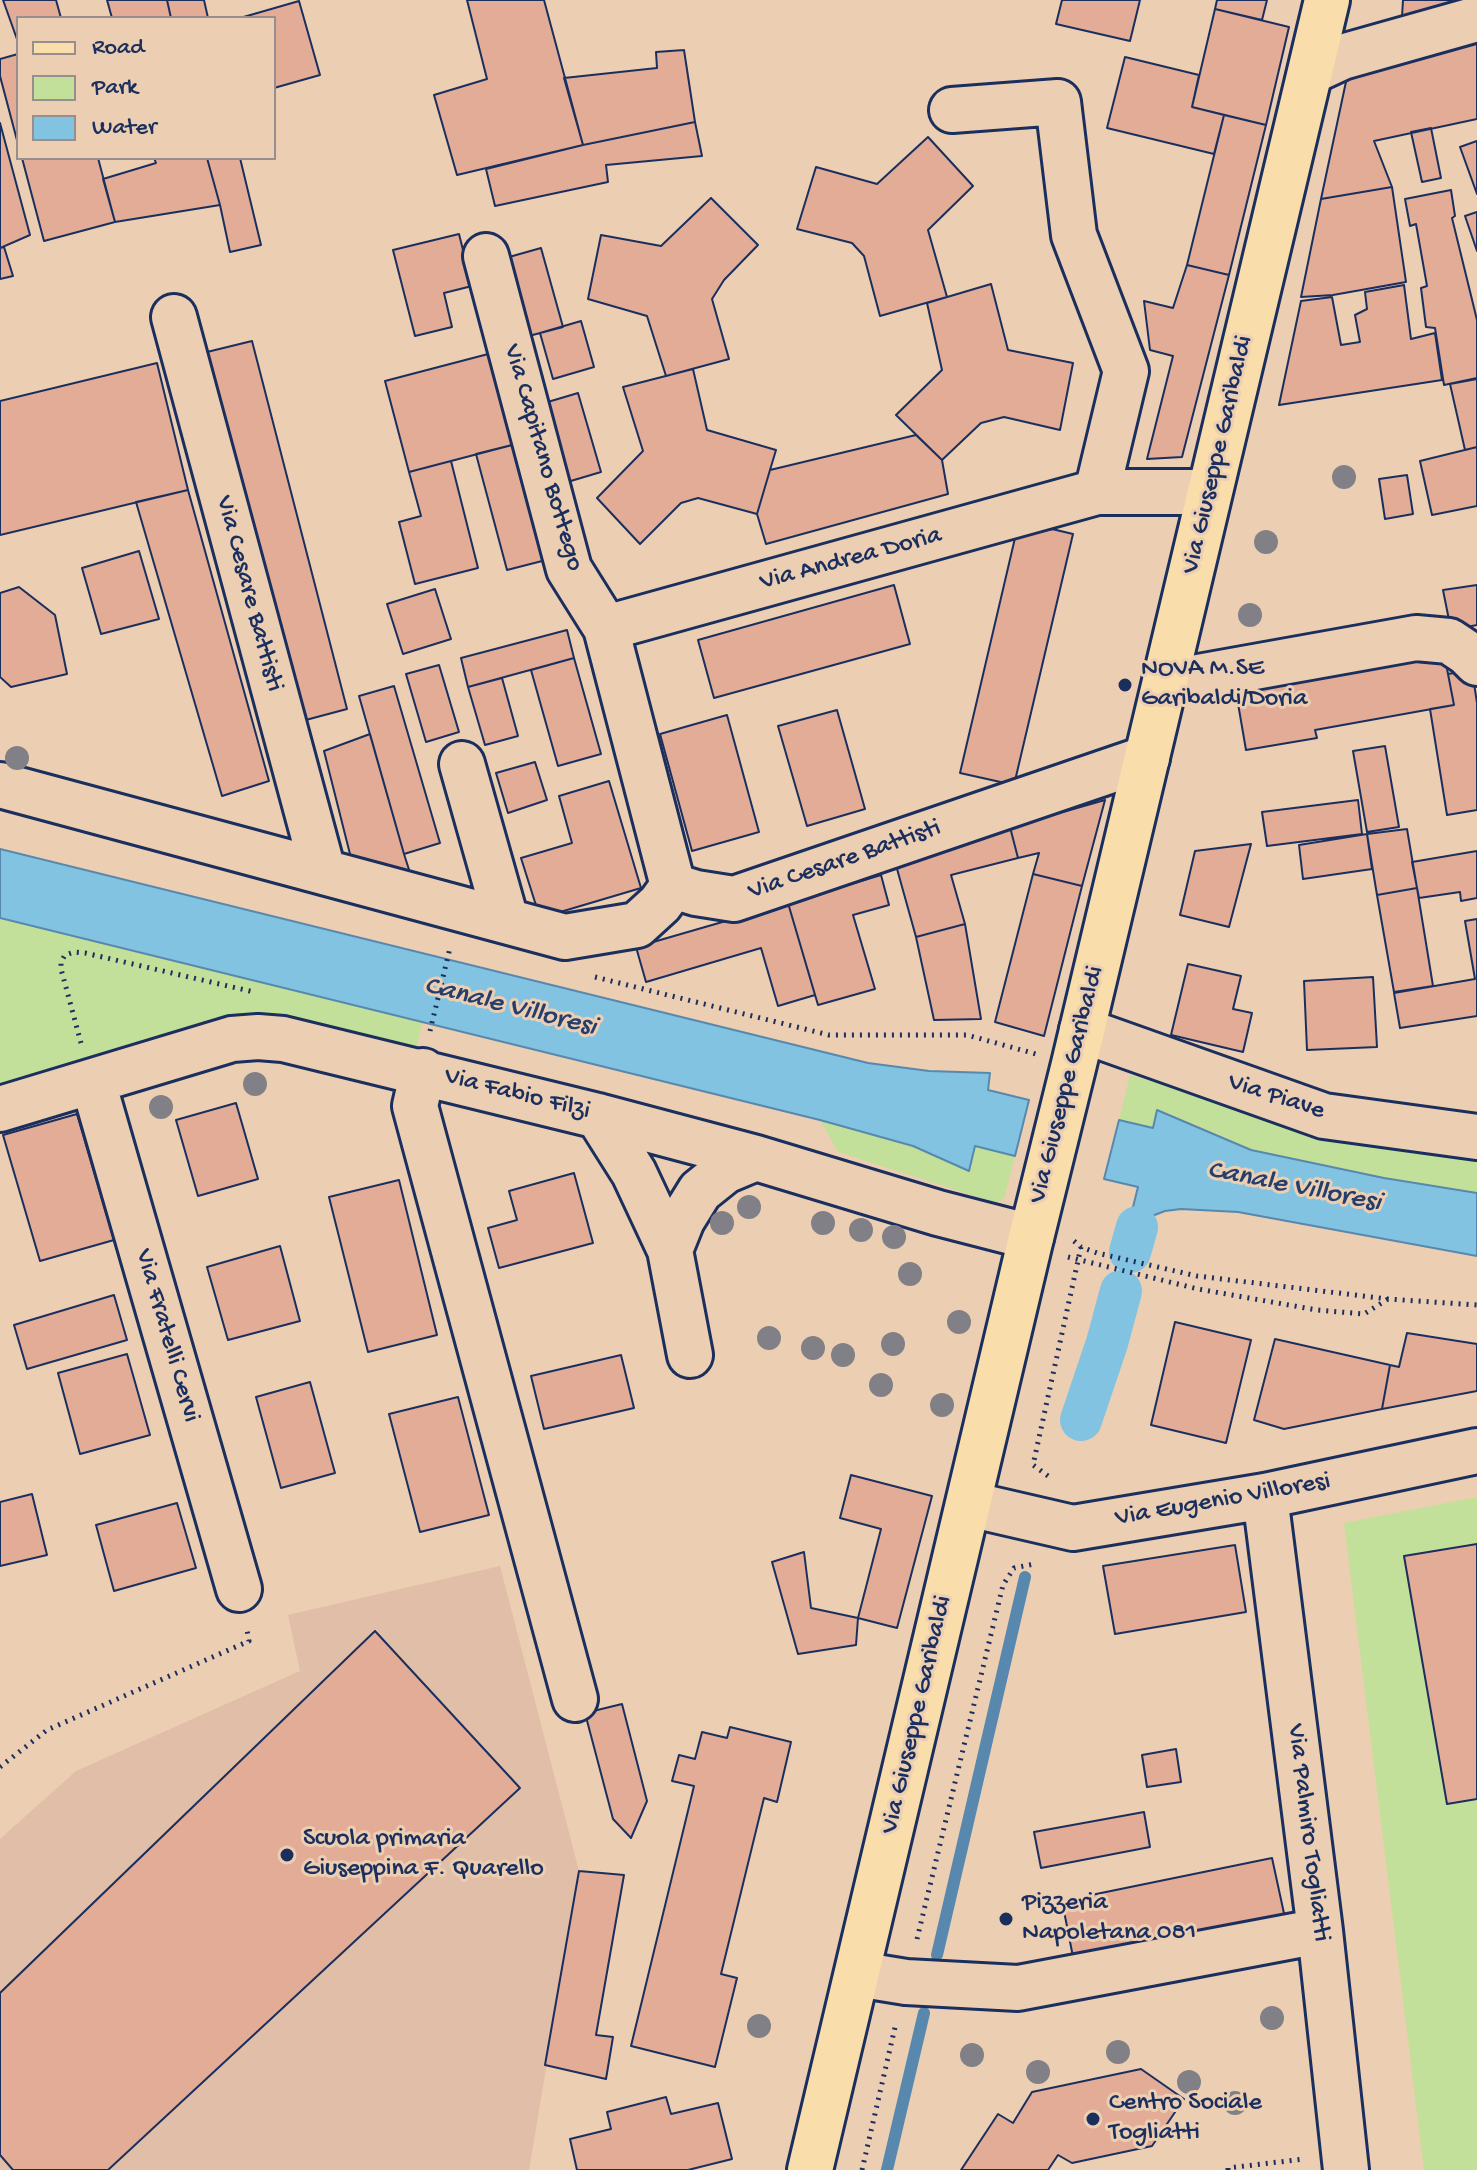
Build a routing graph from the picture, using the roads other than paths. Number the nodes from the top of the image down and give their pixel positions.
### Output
1 (1327, 0) edge
2 (1477, 19) edge
3 (1312, 71) junction
4 (952, 110) dead end
5 (486, 256) dead end
6 (174, 317) dead end
7 (1097, 492) junction
8 (1209, 492) junction
9 (606, 628) junction
10 (1477, 663) edge
11 (1165, 683) junction
12 (1147, 758) junction
13 (462, 764) dead end
14 (0, 785) edge
15 (323, 871) junction
16 (673, 886) junction
17 (506, 920) junction
18 (1078, 1047) junction
19 (423, 1071) junction
20 (93, 1082) junction
21 (0, 1109) edge
22 (598, 1116) junction
23 (1477, 1137) edge
24 (756, 1158) junction
25 (1030, 1242) junction
26 (670, 1250) junction
27 (690, 1355) dead end
28 (1477, 1451) edge
29 (1265, 1496) junction
30 (969, 1504) junction
31 (239, 1589) road end
32 (575, 1699) dead end
33 (1320, 1931) junction
34 (857, 1974) junction
35 (810, 2170) edge
36 (1346, 2170) edge

1 - 3 main road, Via Giuseppe Garibaldi
2 - 3 street
3 - 8 main road, Via Giuseppe Garibaldi
4 - 7 street
5 - 9 street, Via Capitano Bottego
6 - 15 street, Via Cesare Battisti
7 - 8 street, Via Andrea Doria
7 - 9 street, Via Andrea Doria
8 - 11 main road, Via Giuseppe Garibaldi
9 - 16 street, Via Capitano Bottego
10 - 11 street
11 - 12 main road, Via Giuseppe Garibaldi
12 - 16 street, Via Cesare Battisti
12 - 18 main road, Via Giuseppe Garibaldi
13 - 17 street
14 - 15 street
15 - 17 street
16 - 17 street
18 - 23 street, Via Piave
18 - 25 main road, Via Giuseppe Garibaldi
19 - 20 street, Via Fabio Filzi
19 - 22 street, Via Fabio Filzi
19 - 32 street
20 - 21 street, Via Fabio Filzi
20 - 31 street, Via Fratelli Cervi
22 - 24 street, Via Fabio Filzi
22 - 26 street
24 - 25 street, Via Fabio Filzi
24 - 26 street
25 - 30 main road, Via Giuseppe Garibaldi
26 - 27 street
28 - 29 street, Via Eugenio Villoresi
29 - 30 street, Via Eugenio Villoresi
29 - 33 street, Via Palmiro Togliatti
30 - 34 main road, Via Giuseppe Garibaldi
33 - 34 street
33 - 36 street, Via Palmiro Togliatti
34 - 35 main road, Via Giuseppe Garibaldi

